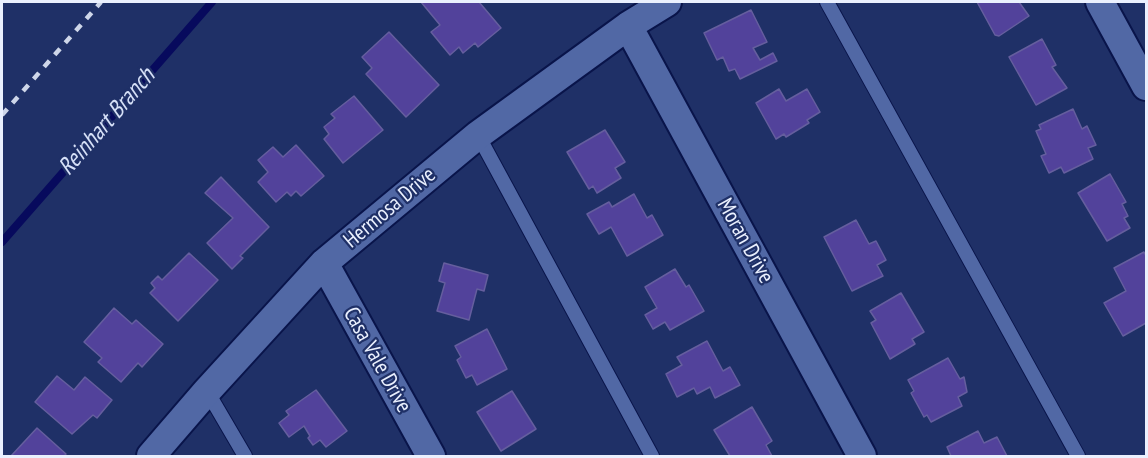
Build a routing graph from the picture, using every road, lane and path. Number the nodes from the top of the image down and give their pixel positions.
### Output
1 (667, 2) edge
2 (827, 2) edge
3 (1100, 2) edge
4 (628, 26) junction
5 (1146, 86) edge
6 (478, 135) junction
7 (324, 263) junction
8 (207, 391) junction
9 (151, 456) edge
10 (245, 456) edge
11 (431, 456) edge
12 (652, 456) edge
13 (862, 456) edge
14 (1078, 456) edge

1 - 4 street, Hermosa Drive
2 - 14 lane
3 - 5 street
4 - 6 street, Hermosa Drive
4 - 13 street, Moran Drive
6 - 7 street, Hermosa Drive
6 - 12 lane
7 - 8 street, Hermosa Drive
7 - 11 street, Casa Vale Drive
8 - 9 street, Hermosa Drive
8 - 10 lane

